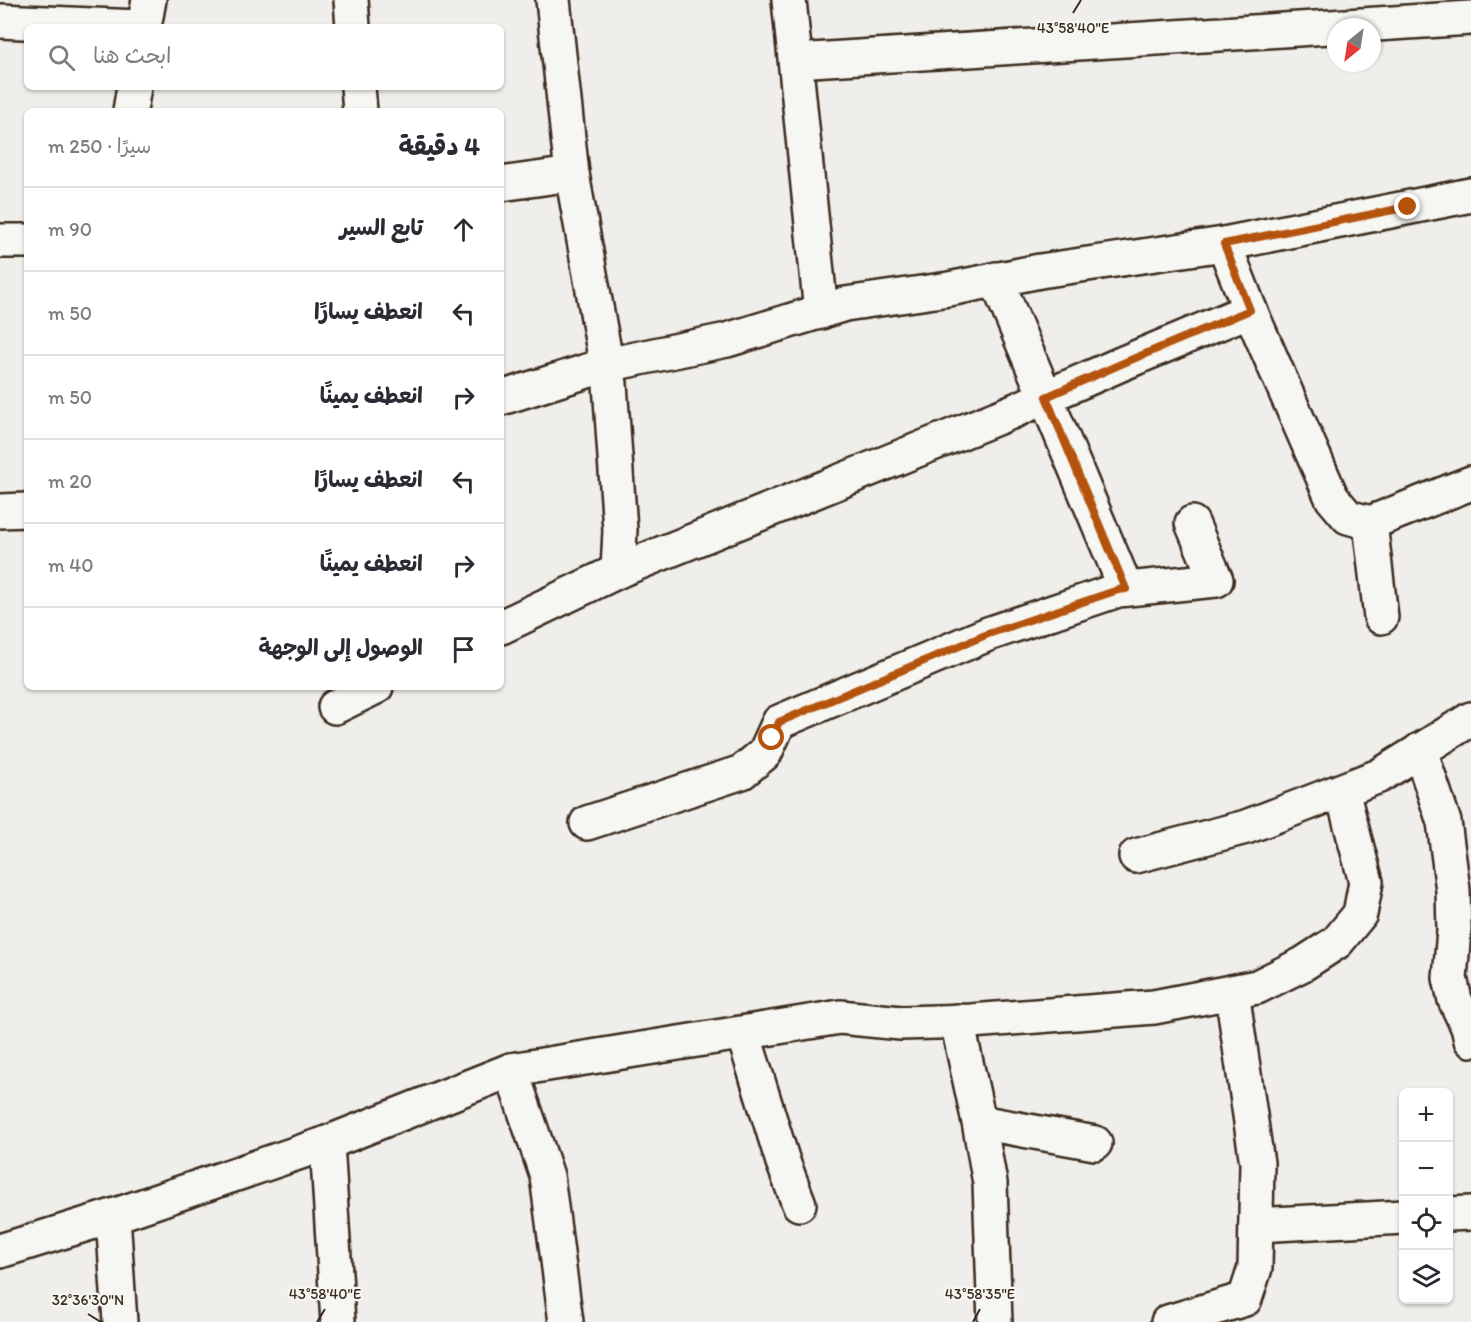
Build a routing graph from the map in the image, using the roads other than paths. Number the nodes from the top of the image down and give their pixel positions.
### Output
1 (149, 0) edge
2 (351, 0) edge
3 (553, 0) edge
4 (789, 0) edge
5 (1471, 18) edge
6 (0, 21) edge
7 (70, 24) edge
8 (145, 24) edge
9 (353, 24) edge
10 (795, 61) junction
11 (134, 90) edge
12 (358, 90) edge
13 (130, 108) edge
14 (360, 108) edge
15 (572, 174) junction
16 (504, 184) edge
17 (1471, 195) edge
18 (0, 241) edge
19 (24, 241) edge
20 (1224, 244) junction
21 (996, 279) junction
22 (1250, 310) junction
23 (821, 312) junction
24 (606, 365) junction
25 (504, 397) edge
26 (1046, 397) junction
27 (1471, 483) edge
28 (24, 510) edge
29 (0, 511) edge
30 (1192, 523) dead end
31 (1370, 523) junction
32 (618, 572) junction
33 (1126, 589) junction
34 (1381, 617) dead end
35 (504, 626) edge
36 (370, 690) edge
37 (335, 707) dead end
38 (1471, 719) edge
39 (1420, 750) junction
40 (1342, 790) junction
41 (587, 824) dead end
42 (1136, 856) dead end
43 (1461, 870) edge
44 (1232, 992) junction
45 (957, 1021) junction
46 (743, 1033) junction
47 (1471, 1040) edge
48 (511, 1070) junction
49 (979, 1122) junction
50 (327, 1143) junction
51 (1095, 1143) dead end
52 (799, 1204) dead end
53 (1471, 1213) edge
54 (1453, 1214) edge
55 (113, 1216) junction
56 (1399, 1216) edge
57 (1256, 1225) junction
58 (0, 1251) edge
59 (120, 1322) edge
60 (338, 1322) edge
61 (566, 1322) edge
62 (995, 1322) edge
63 (1168, 1322) edge

1 - 8 street
2 - 9 street
3 - 15 street
4 - 10 street
5 - 10 street
6 - 7 street
10 - 23 street
11 - 13 street
12 - 14 street
15 - 16 street
15 - 24 street
17 - 20 street
18 - 19 street
20 - 21 street
20 - 22 street
21 - 23 street
21 - 26 street
22 - 26 street
22 - 31 street
23 - 24 street
24 - 25 street
24 - 32 street
26 - 32 street
26 - 33 street
27 - 31 street
28 - 29 street
30 - 33 street
31 - 34 street
32 - 35 street
33 - 41 street
36 - 37 street
38 - 39 street
39 - 40 street
39 - 43 street
40 - 42 street
40 - 44 street
43 - 47 street
44 - 45 street
44 - 57 street
45 - 46 street
45 - 49 street
46 - 48 street
46 - 52 street
48 - 50 street
48 - 61 street
49 - 51 street
49 - 62 street
50 - 55 street
50 - 60 street
53 - 54 street
55 - 58 street
55 - 59 street
56 - 57 street
57 - 63 street

